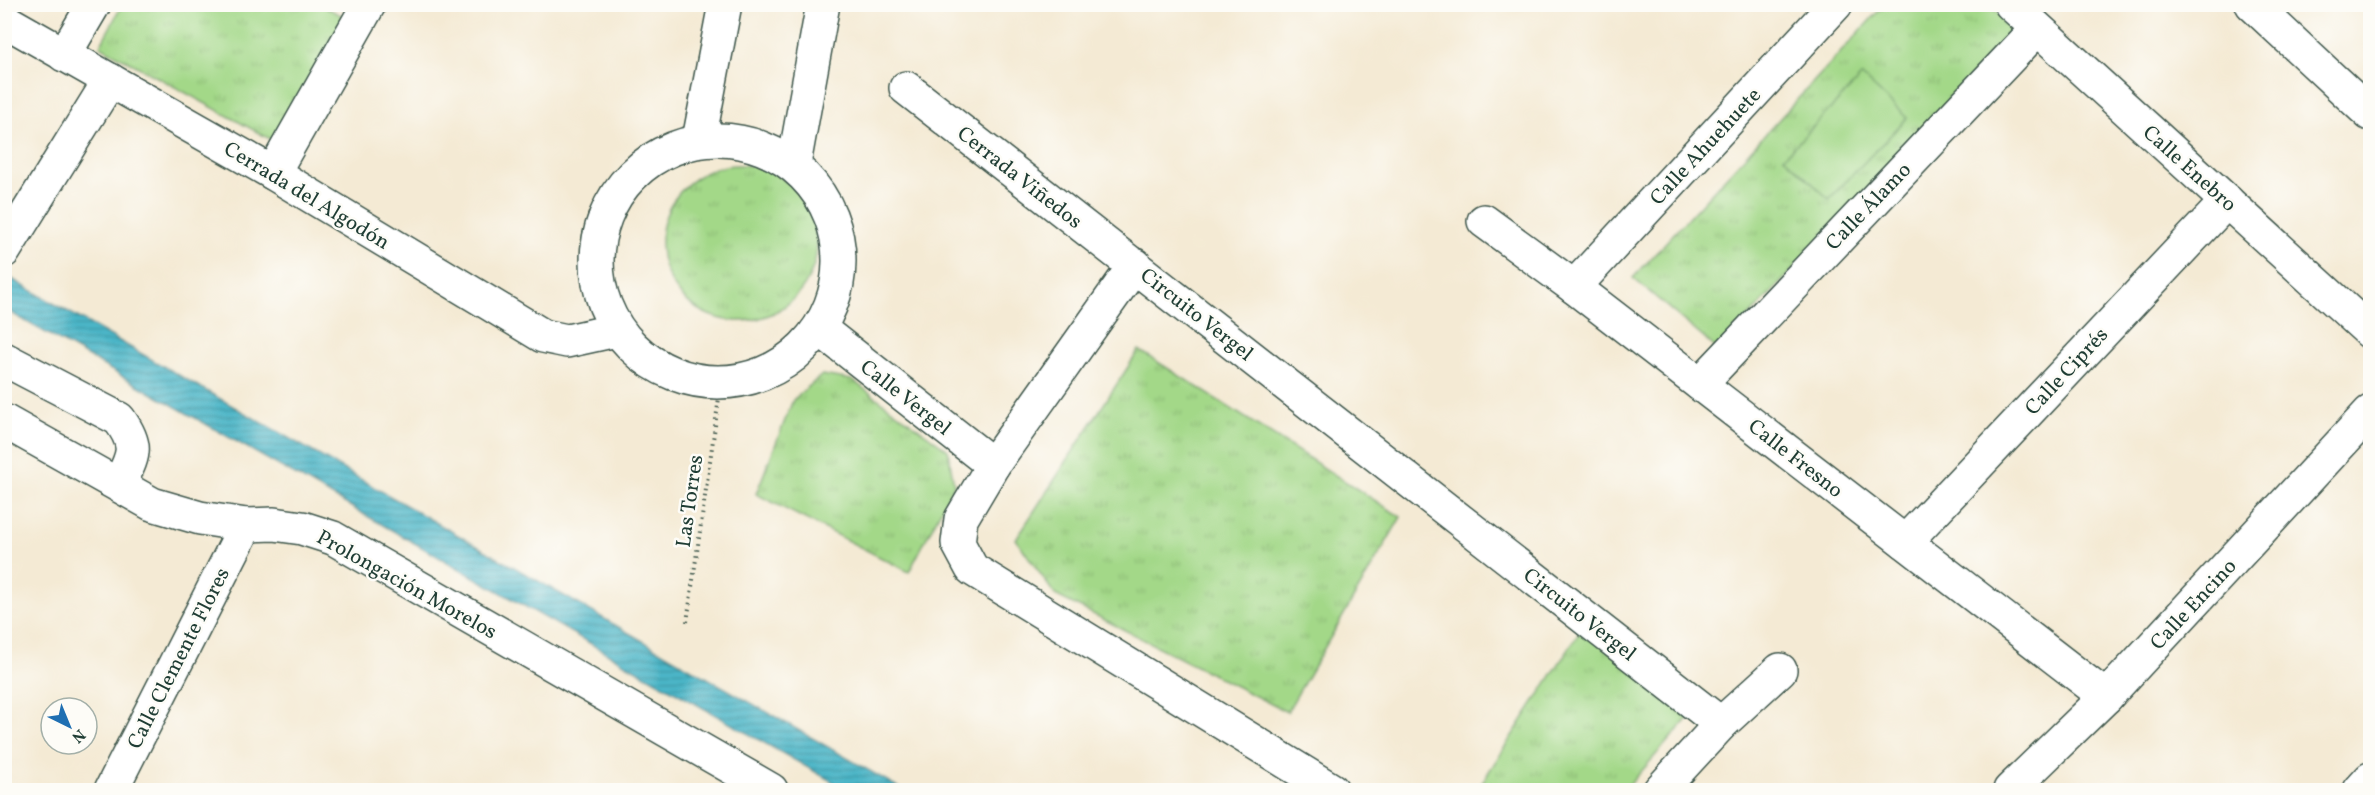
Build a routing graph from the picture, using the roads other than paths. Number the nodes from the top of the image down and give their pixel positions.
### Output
1 (94, 4) edge
2 (369, 4) edge
3 (725, 4) edge
4 (823, 4) edge
5 (1836, 4) edge
6 (2011, 4) edge
7 (2252, 4) edge
8 (4, 21) edge
9 (2037, 29) junction
10 (64, 55) junction
11 (110, 80) junction
12 (906, 88) dead end
13 (2370, 114) edge
14 (699, 140) junction
15 (794, 164) junction
16 (273, 173) junction
17 (2227, 201) junction
18 (1484, 221) dead end
19 (4, 251) edge
20 (1135, 265) junction
21 (1574, 287) junction
22 (820, 329) junction
23 (617, 330) junction
24 (2370, 332) edge
25 (4, 359) edge
26 (1700, 384) junction
27 (2370, 412) edge
28 (4, 421) edge
29 (993, 465) junction
30 (119, 485) junction
31 (246, 525) junction
32 (1905, 542) junction
33 (1779, 670) dead end
34 (2106, 698) junction
35 (1721, 724) junction
36 (2370, 778) edge
37 (111, 790) edge
38 (771, 790) edge
39 (1332, 790) edge
40 (1660, 790) edge
41 (2010, 790) edge
42 (2360, 790) edge

1 - 10 street
2 - 16 street
3 - 14 street
4 - 15 street
5 - 21 street, Calle Ahuehuete
6 - 9 street, Calle Enebro
7 - 13 street
8 - 10 street, Cerrada del Algodón
9 - 17 street, Calle Enebro
9 - 26 street, Calle Álamo
10 - 11 street, Cerrada del Algodón
11 - 16 street, Cerrada del Algodón
11 - 19 street
12 - 20 street, Cerrada Viñedos
14 - 15 street
14 - 23 street
15 - 22 street
16 - 23 street, Cerrada del Algodón
17 - 24 street, Calle Enebro
17 - 32 street, Calle Ciprés
18 - 21 street, Calle Fresno
20 - 29 street, Circuito Vergel
20 - 35 street, Circuito Vergel
21 - 26 street, Calle Fresno
22 - 23 street
22 - 29 street, Calle Vergel
25 - 30 street
26 - 32 street, Calle Fresno
27 - 34 street, Calle Encino
28 - 30 street, Prolongación Morelos
29 - 39 street, Circuito Vergel
30 - 31 street, Prolongación Morelos
31 - 37 street, Calle Clemente Flores
31 - 38 street, Prolongación Morelos
32 - 34 street, Calle Fresno
33 - 35 street
34 - 41 street, Calle Encino
35 - 40 street
36 - 42 street

